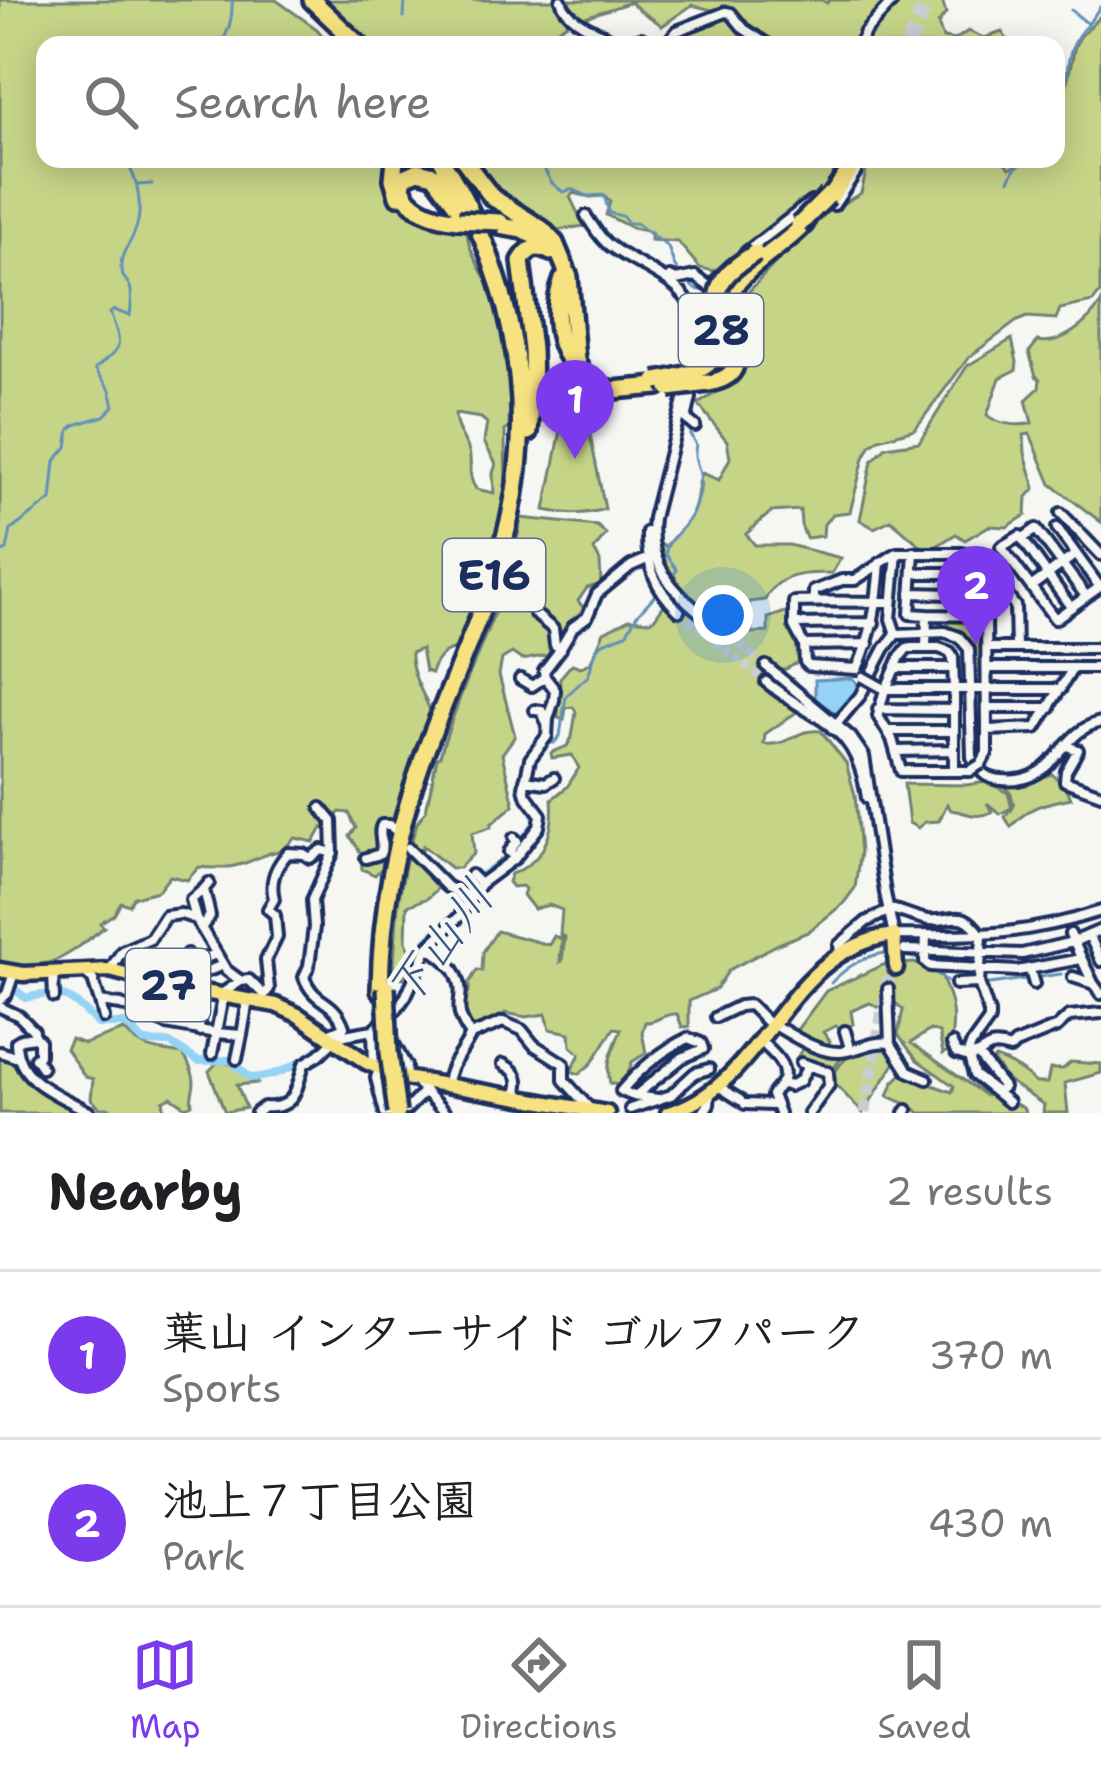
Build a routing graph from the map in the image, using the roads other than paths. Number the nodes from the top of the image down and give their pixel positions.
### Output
1 (302, 0) edge
2 (312, 0) edge
3 (561, 0) edge
4 (894, 0) edge
5 (344, 36) edge
6 (344, 36) edge
7 (607, 36) edge
8 (673, 36) edge
9 (755, 36) edge
10 (863, 36) edge
11 (394, 168) edge
12 (449, 168) edge
13 (451, 168) edge
14 (470, 168) edge
15 (852, 168) edge
16 (855, 168) edge
17 (586, 216) dead end
18 (458, 222) junction
19 (801, 225) junction
20 (556, 252) junction
21 (656, 272) junction
22 (703, 334) junction
23 (512, 335) junction
24 (695, 351) joint
25 (572, 356) junction
26 (708, 381) junction
27 (658, 385) junction
28 (686, 391) junction
29 (692, 424) dead end
30 (528, 446) junction
31 (1061, 513) dead end
32 (1057, 528) dead end
33 (1022, 538) junction
34 (914, 552) junction
35 (897, 553) junction
36 (1076, 554) junction
37 (1101, 555) edge
38 (651, 557) junction
39 (880, 563) junction
40 (1062, 564) junction
41 (988, 569) junction
42 (913, 572) junction
43 (1048, 574) junction
44 (1032, 586) junction
45 (1100, 586) edge
46 (1004, 590) junction
47 (911, 593) junction
48 (1086, 596) junction
49 (814, 602) junction
50 (877, 602) junction
51 (892, 602) junction
52 (1070, 606) junction
53 (679, 610) tunnel mouth
54 (535, 614) dead end
55 (927, 615) junction
56 (703, 616) tunnel mouth
57 (874, 623) junction
58 (794, 624) junction
59 (926, 631) junction
60 (896, 634) junction
61 (868, 644) junction
62 (804, 645) junction
63 (926, 648) junction
64 (987, 648) junction
65 (1016, 648) junction
66 (1101, 648) edge
67 (560, 649) junction
68 (766, 666) tunnel mouth
69 (895, 668) junction
70 (954, 668) junction
71 (987, 668) junction
72 (1073, 668) junction
73 (1101, 668) edge
74 (860, 673) junction
75 (545, 677) junction
76 (520, 679) dead end
77 (766, 682) tunnel mouth
78 (884, 688) junction
79 (953, 689) junction
80 (971, 689) junction
81 (987, 689) junction
82 (1061, 689) junction
83 (987, 708) junction
84 (1050, 708) junction
85 (535, 710) dead end
86 (878, 710) junction
87 (954, 710) junction
88 (1101, 722) edge
89 (547, 725) junction
90 (835, 726) junction
91 (888, 730) junction
92 (954, 730) junction
93 (987, 730) junction
94 (1067, 746) junction
95 (897, 751) junction
96 (954, 751) junction
97 (954, 771) junction
98 (554, 778) dead end
99 (525, 780) junction
100 (1101, 794) edge
101 (321, 808) dead end
102 (395, 830) dead end
103 (514, 838) dead end
104 (408, 848) dead end
105 (333, 854) junction
106 (513, 856) junction
107 (366, 858) dead end
108 (469, 896) junction
109 (1101, 910) edge
110 (886, 911) junction
111 (196, 919) junction
112 (202, 928) junction
113 (1101, 930) edge
114 (892, 935) junction
115 (926, 935) junction
116 (1089, 935) junction
117 (982, 936) junction
118 (1072, 938) junction
119 (428, 946) junction
120 (926, 949) junction
121 (905, 950) dead end
122 (981, 951) junction
123 (840, 952) junction
124 (187, 954) dead end
125 (216, 954) junction
126 (1081, 958) junction
127 (1101, 964) edge
128 (223, 965) junction
129 (893, 968) tunnel mouth
130 (980, 968) junction
131 (203, 969) dead end
132 (83, 970) junction
133 (110, 970) junction
134 (1030, 970) junction
135 (53, 972) junction
136 (1088, 973) junction
137 (1072, 977) dead end
138 (9, 979) edge
139 (241, 981) junction
140 (979, 983) junction
141 (1093, 983) junction
142 (956, 984) dead end
143 (1034, 984) dead end
144 (383, 988) junction
145 (888, 988) dead end
146 (54, 994) dead end
147 (1101, 994) edge
148 (223, 995) junction
149 (258, 999) junction
150 (100, 1003) junction
151 (0, 1004) edge
152 (200, 1006) dead end
153 (1101, 1013) edge
154 (716, 1017) dead end
155 (104, 1018) dead end
156 (382, 1023) junction
157 (771, 1025) junction
158 (374, 1030) junction
159 (199, 1031) junction
160 (845, 1031) dead end
161 (216, 1033) junction
162 (242, 1035) junction
163 (471, 1035) junction
164 (34, 1037) junction
165 (330, 1037) junction
166 (759, 1040) junction
167 (890, 1042) junction
168 (952, 1044) dead end
169 (0, 1052) edge
170 (844, 1052) junction
171 (212, 1054) dead end
172 (971, 1056) junction
173 (18, 1058) junction
174 (237, 1059) dead end
175 (503, 1064) dead end
176 (376, 1067) junction
177 (42, 1068) dead end
178 (709, 1069) dead end
179 (927, 1079) dead end
180 (781, 1083) junction
181 (447, 1087) junction
182 (679, 1090) junction
183 (714, 1090) junction
184 (420, 1092) junction
185 (635, 1096) junction
186 (523, 1099) junction
187 (658, 1099) junction
188 (1008, 1102) dead end
189 (687, 1106) junction
190 (547, 1108) edge
191 (629, 1108) dead end
192 (777, 1109) edge
193 (587, 1111) edge
194 (814, 1111) edge
195 (399, 1112) edge
196 (91, 1113) edge
197 (256, 1113) edge
198 (445, 1113) edge
199 (608, 1113) edge
200 (668, 1113) edge
201 (703, 1113) edge

1 - 5 highway
2 - 6 highway
3 - 7 street
4 - 10 street
8 - 9 street
11 - 18 highway
12 - 23 highway, E16
13 - 30 highway, E16
14 - 20 highway
15 - 19 highway, 28, bridge
16 - 21 street
17 - 21 street
18 - 20 highway, bridge
18 - 23 highway
19 - 22 highway
19 - 26 highway, 28
19 - 27 highway, 28, bridge
20 - 25 highway
20 - 30 highway
21 - 22 street
22 - 24 highway
22 - 26 highway
22 - 38 street
23 - 144 highway, E16
24 - 28 street
25 - 27 highway, 28
25 - 27 highway
26 - 27 highway, bridge
28 - 29 street
28 - 38 street
30 - 144 highway, E16
31 - 37 street
32 - 36 street
33 - 40 street
33 - 43 street
33 - 44 street
34 - 35 street
34 - 41 street
34 - 42 street
35 - 39 street
35 - 51 street
36 - 40 street
36 - 45 street
38 - 53 street
38 - 56 street
38 - 67 street
39 - 49 street
39 - 50 street
40 - 43 street
40 - 48 street
41 - 42 street
41 - 46 street
42 - 47 street
43 - 44 street
43 - 52 street
44 - 52 street
45 - 48 street
46 - 47 street
46 - 65 street
47 - 55 street
48 - 52 street
49 - 50 street
49 - 58 street
50 - 51 street
50 - 57 street
51 - 60 street
54 - 67 street
55 - 59 street
55 - 64 street
57 - 58 street
57 - 61 street
58 - 62 street
59 - 60 street
59 - 63 street
59 - 80 street
60 - 90 street
61 - 62 street
61 - 74 street
62 - 74 street
63 - 69 street
63 - 70 street
64 - 65 street
64 - 71 street
65 - 66 street
67 - 75 street
68 - 90 street
69 - 70 street
69 - 78 street
70 - 79 street
71 - 72 street
71 - 81 street
72 - 73 street
72 - 82 street
74 - 78 street, bridge
75 - 76 street
75 - 89 street
77 - 90 street
78 - 79 street
78 - 86 street
79 - 80 street
79 - 87 street
80 - 81 street
80 - 94 street
81 - 82 street
81 - 83 street
82 - 84 street
83 - 84 street
83 - 93 street
84 - 93 street
85 - 89 street
86 - 87 street
86 - 91 street
87 - 92 street
88 - 94 street
89 - 99 street
90 - 110 street
91 - 92 street
91 - 95 street
92 - 96 street
93 - 97 street, bridge
94 - 100 street
95 - 96 street
95 - 97 street
96 - 97 street
98 - 99 street
99 - 106 street
101 - 105 street
102 - 107 street
103 - 106 street
104 - 108 street
105 - 149 street
105 - 165 street
106 - 108 street
108 - 119 street
109 - 117 street
110 - 114 street
110 - 117 street
110 - 123 street
111 - 112 street
111 - 112 street
111 - 133 street
112 - 125 street
113 - 116 street
114 - 115 street
114 - 123 main road
114 - 129 main road
115 - 117 street
115 - 120 street
116 - 118 street
116 - 127 street
117 - 122 street
118 - 122 street
118 - 126 street
119 - 156 street
119 - 163 street
120 - 121 street
120 - 122 street
120 - 130 street
122 - 130 street
123 - 157 main road
124 - 125 street
125 - 128 street
126 - 134 street
126 - 136 street
127 - 136 street
128 - 131 street
128 - 139 street
130 - 134 street
130 - 140 street
132 - 133 main road, 27
132 - 135 main road, 27
132 - 150 street
133 - 148 main road, 27
134 - 143 street
135 - 138 main road, 27
135 - 146 street
136 - 141 street
137 - 141 street
138 - 151 street
139 - 148 street
139 - 149 street
140 - 142 street
140 - 172 street
141 - 147 street
144 - 195 highway, E16, bridge
145 - 167 street
148 - 149 main road, 27
148 - 161 street
149 - 162 street
149 - 165 main road, 27
150 - 155 street
150 - 159 street
151 - 164 street
152 - 159 street
153 - 172 street
154 - 157 street
156 - 158 street
156 - 184 street
157 - 166 main road
157 - 170 street
158 - 165 street
158 - 176 street
159 - 161 street
160 - 170 street
161 - 162 street
161 - 171 street
162 - 174 street
163 - 181 street
163 - 193 street
164 - 173 street
164 - 177 street
165 - 176 main road, 27
165 - 197 street
166 - 180 street
166 - 183 main road
167 - 170 street
167 - 179 street
168 - 172 street
169 - 173 street
172 - 188 street
173 - 196 street
175 - 186 street
176 - 184 main road, 27
176 - 195 street
178 - 182 street
180 - 192 street
180 - 194 street
181 - 184 main road, 27
181 - 186 main road, 27
182 - 187 street
182 - 189 street
183 - 189 main road
183 - 192 street
183 - 201 street
184 - 195 street
184 - 198 street
185 - 185 street
185 - 187 street
186 - 190 main road, 27
187 - 191 street
189 - 200 main road
190 - 193 main road, 27
193 - 199 main road, 27

